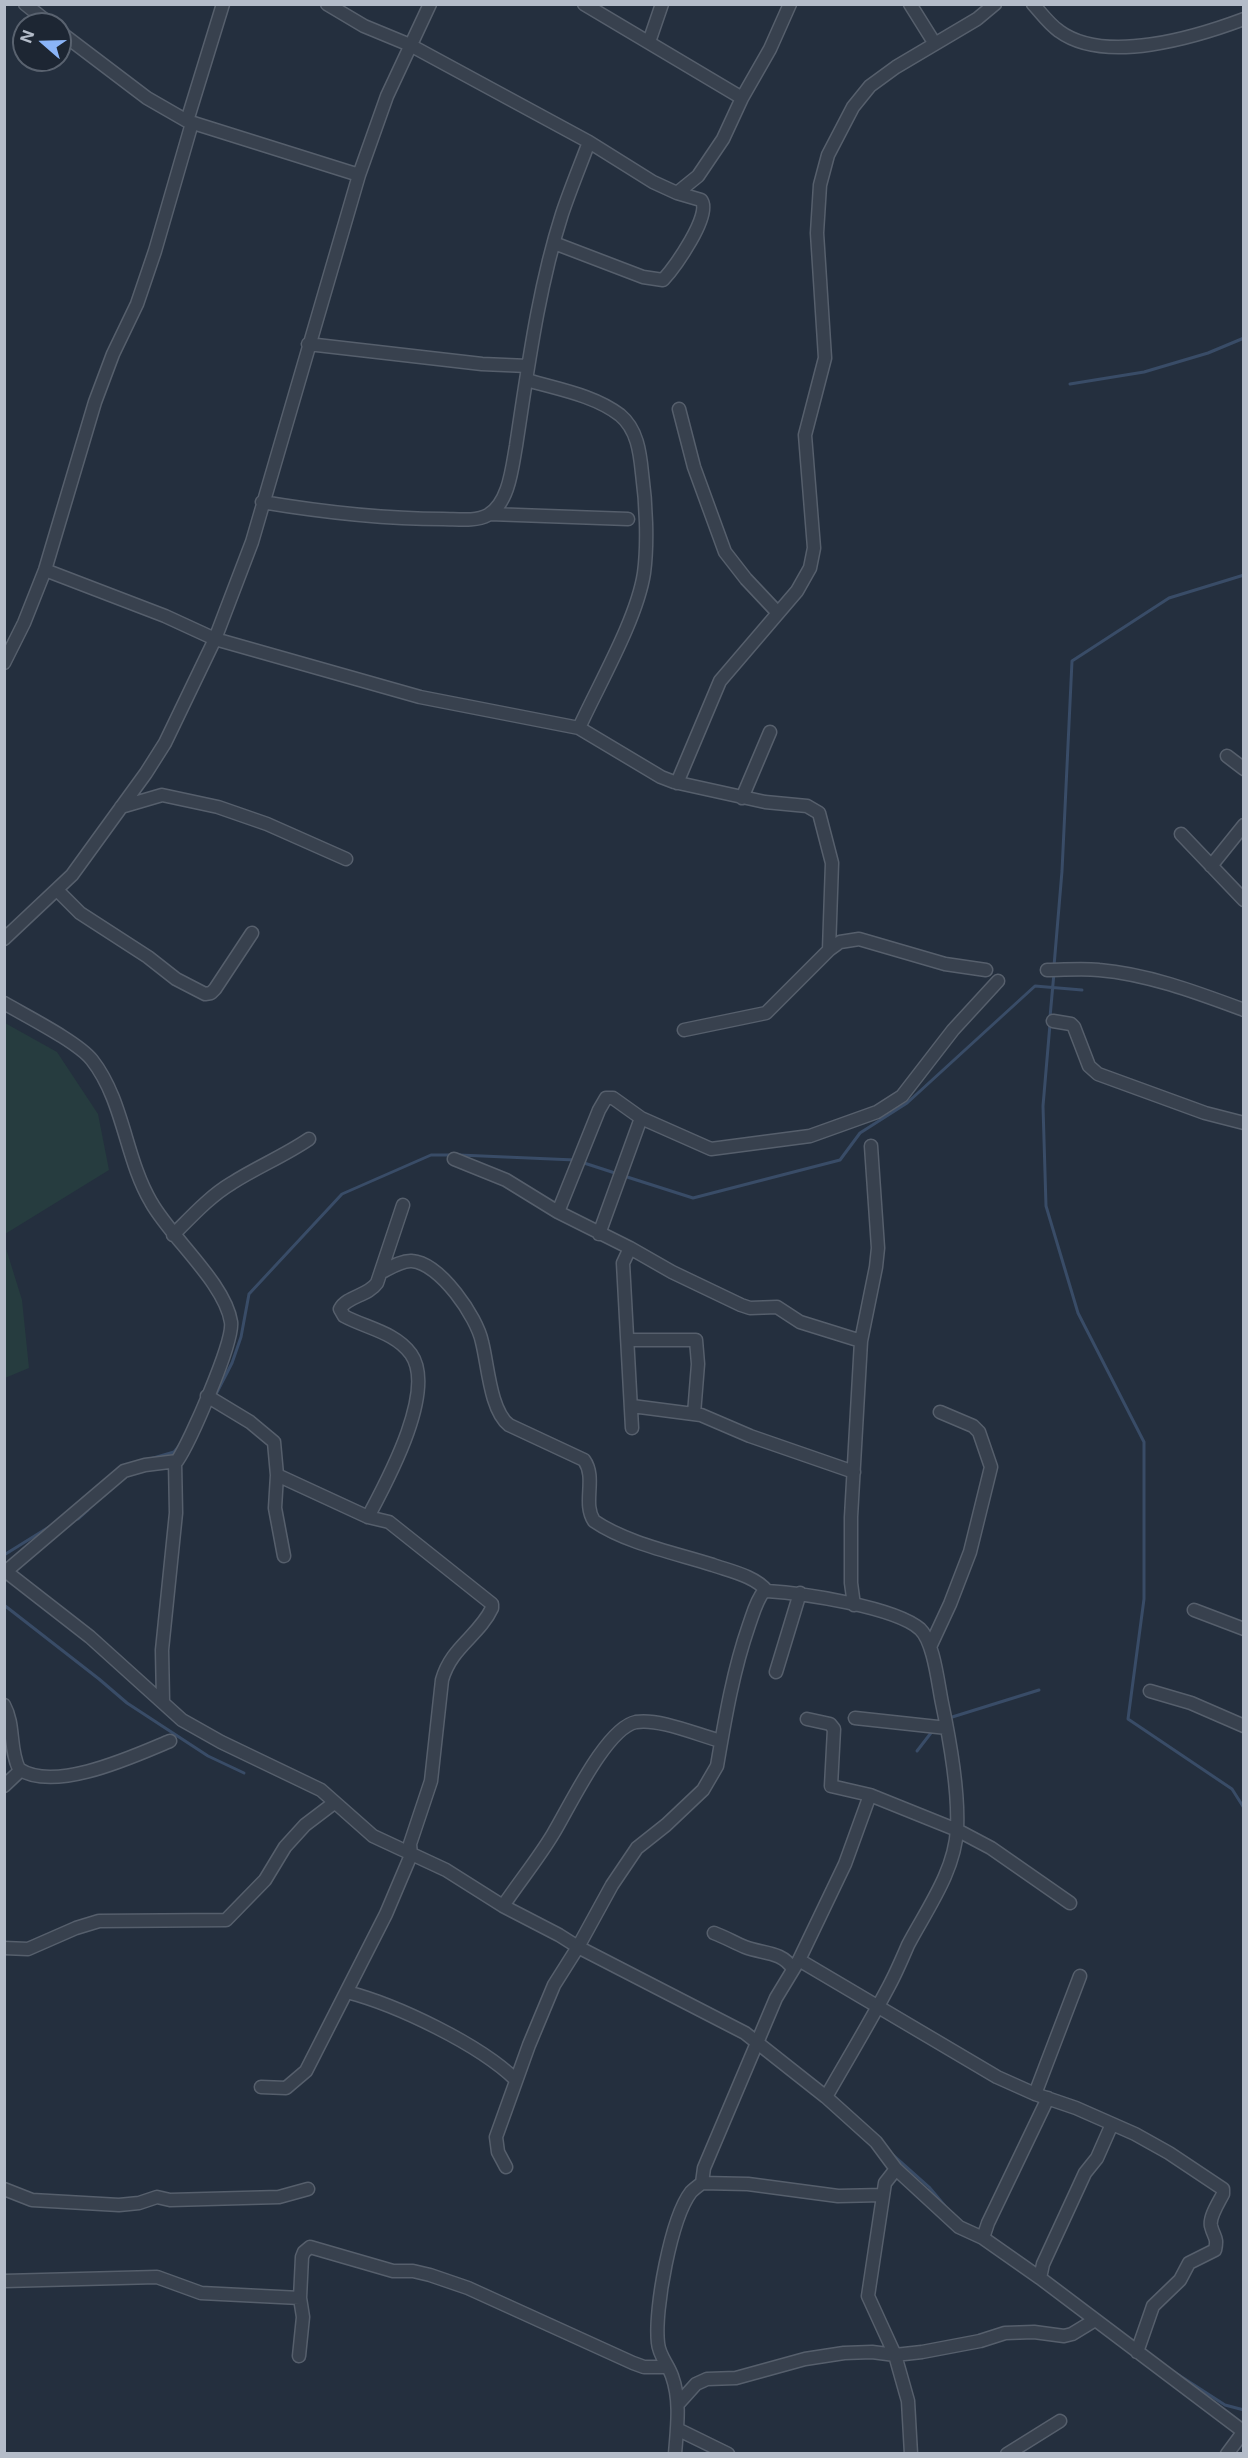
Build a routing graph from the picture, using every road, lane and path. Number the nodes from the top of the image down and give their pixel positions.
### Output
1 (223, 4) edge
2 (327, 4) edge
3 (430, 4) edge
4 (584, 4) edge
5 (662, 4) edge
6 (789, 4) edge
7 (910, 4) edge
8 (994, 4) edge
9 (1033, 4) edge
10 (1244, 19) edge
11 (72, 41) edge
12 (649, 42) junction
13 (935, 44) junction
14 (410, 45) junction
15 (742, 98) junction
16 (189, 122) junction
17 (589, 142) junction
18 (359, 175) junction
19 (677, 193) junction
20 (554, 243) junction
21 (308, 344) junction
22 (528, 366) junction
23 (526, 380) junction
24 (679, 409) dead end
25 (262, 502) junction
26 (490, 514) junction
27 (628, 519) dead end
28 (45, 570) junction
29 (778, 613) junction
30 (215, 639) junction
31 (4, 663) edge
32 (579, 728) junction
33 (770, 732) dead end
34 (1227, 756) dead end
35 (1244, 769) edge
36 (677, 783) junction
37 (742, 798) junction
38 (121, 807) junction
39 (1244, 825) edge
40 (1181, 834) dead end
41 (346, 859) dead end
42 (1212, 866) junction
43 (57, 890) junction
44 (1244, 900) edge
45 (252, 933) dead end
46 (4, 939) edge
47 (829, 950) junction
48 (986, 970) dead end
49 (1047, 970) dead end
50 (998, 981) dead end
51 (4, 1003) edge
52 (1244, 1010) edge
53 (1053, 1021) dead end
54 (684, 1030) dead end
55 (641, 1118) junction
56 (1244, 1123) edge
57 (309, 1139) dead end
58 (871, 1146) dead end
59 (454, 1159) dead end
60 (403, 1205) dead end
61 (558, 1212) junction
62 (599, 1234) junction
63 (173, 1235) junction
64 (630, 1248) junction
65 (381, 1272) junction
66 (628, 1340) junction
67 (861, 1341) junction
68 (207, 1396) junction
69 (632, 1406) junction
70 (940, 1412) dead end
71 (694, 1414) junction
72 (632, 1428) dead end
73 (175, 1461) junction
74 (854, 1472) junction
75 (277, 1475) junction
76 (368, 1517) junction
77 (284, 1556) dead end
78 (5, 1572) edge
79 (767, 1590) junction
80 (800, 1593) junction
81 (854, 1605) junction
82 (1194, 1610) dead end
83 (1244, 1629) edge
84 (930, 1647) junction
85 (776, 1672) dead end
86 (1150, 1691) dead end
87 (163, 1701) junction
88 (4, 1705) edge
89 (855, 1718) dead end
90 (807, 1719) dead end
91 (1243, 1724) edge
92 (947, 1728) junction
93 (170, 1741) dead end
94 (721, 1741) junction
95 (21, 1770) junction
96 (4, 1786) edge
97 (870, 1795) junction
98 (334, 1803) junction
99 (957, 1830) junction
100 (411, 1855) junction
101 (1070, 1903) dead end
102 (503, 1906) junction
103 (714, 1933) dead end
104 (578, 1947) junction
105 (4, 1948) edge
106 (796, 1964) junction
107 (1080, 1976) dead end
108 (348, 1992) junction
109 (877, 2006) junction
110 (756, 2044) junction
111 (516, 2080) junction
112 (261, 2086) dead end
113 (1035, 2094) junction
114 (826, 2097) junction
115 (1048, 2098) junction
116 (1112, 2124) junction
117 (506, 2167) dead end
118 (896, 2169) junction
119 (702, 2183) junction
120 (4, 2189) edge
121 (308, 2189) dead end
122 (883, 2195) junction
123 (983, 2238) junction
124 (1040, 2278) junction
125 (4, 2281) edge
126 (300, 2298) junction
127 (1095, 2320) junction
128 (1137, 2352) junction
129 (895, 2355) junction
130 (299, 2356) dead end
131 (667, 2367) junction
132 (678, 2404) junction
133 (1060, 2421) dead end
134 (676, 2429) junction
135 (1243, 2432) edge
136 (675, 2454) edge
137 (728, 2454) edge
138 (911, 2454) edge
139 (1007, 2454) edge
140 (1227, 2454) edge

1 - 16 street
2 - 14 street
3 - 14 street
4 - 12 street
5 - 12 street
6 - 15 street
7 - 13 street
8 - 13 street
9 - 10 street
11 - 16 street
12 - 15 street
13 - 29 street
14 - 17 street
14 - 18 street
15 - 19 street
16 - 18 street
16 - 28 street
17 - 19 street
17 - 20 street
18 - 21 street
19 - 20 street
20 - 22 street
21 - 22 street
21 - 25 street
22 - 23 street
23 - 26 street
23 - 32 street
24 - 29 street
25 - 26 street
25 - 30 street
26 - 27 street
28 - 30 street
28 - 31 street
29 - 36 street
30 - 32 street
30 - 38 street
32 - 36 street
33 - 37 street
34 - 35 street
36 - 37 street
37 - 47 street
38 - 41 street
38 - 43 street
39 - 42 street
40 - 42 street
42 - 44 street
43 - 45 street
43 - 46 street
47 - 48 street
47 - 54 street
49 - 52 street
50 - 55 street
51 - 63 street
53 - 56 street
55 - 61 street
55 - 62 street
57 - 63 street
58 - 67 street
59 - 61 street
60 - 65 street
61 - 62 street
62 - 64 street
63 - 68 street
64 - 66 street
64 - 67 street
65 - 76 street
65 - 79 street
66 - 69 street
66 - 71 street
67 - 74 street
68 - 73 street
68 - 75 street
69 - 71 street
69 - 72 street
70 - 84 street
71 - 74 street
73 - 78 street
73 - 87 street
74 - 81 street
75 - 76 street
75 - 77 street
76 - 100 street
78 - 87 street
79 - 80 street
79 - 94 street
80 - 81 street
80 - 85 street
81 - 84 street
82 - 83 street
84 - 92 street
86 - 91 street
87 - 98 street
88 - 95 street
89 - 92 street
90 - 97 street
92 - 99 street
93 - 95 street
94 - 102 street
94 - 104 street
95 - 96 street
97 - 99 street
97 - 106 street
98 - 100 street
98 - 105 street
99 - 101 street
99 - 109 street
100 - 102 street
100 - 108 street
102 - 104 street
103 - 106 street
104 - 110 street
104 - 111 street
106 - 109 street
106 - 110 street
107 - 113 street
108 - 111 street
108 - 112 street
109 - 113 street
109 - 114 street
110 - 114 street
110 - 119 street
111 - 117 street
113 - 115 street
114 - 118 street
115 - 116 street
115 - 123 street
116 - 124 street
116 - 128 street
118 - 122 street
118 - 123 street
119 - 122 street
119 - 131 street
120 - 121 street
122 - 129 street
123 - 124 street
124 - 127 street
125 - 126 street
126 - 130 street
126 - 131 street
127 - 128 street
127 - 129 street
128 - 135 street
129 - 132 street
129 - 138 street
131 - 132 street
132 - 134 street
133 - 139 street
134 - 136 street
134 - 137 street
135 - 140 street

